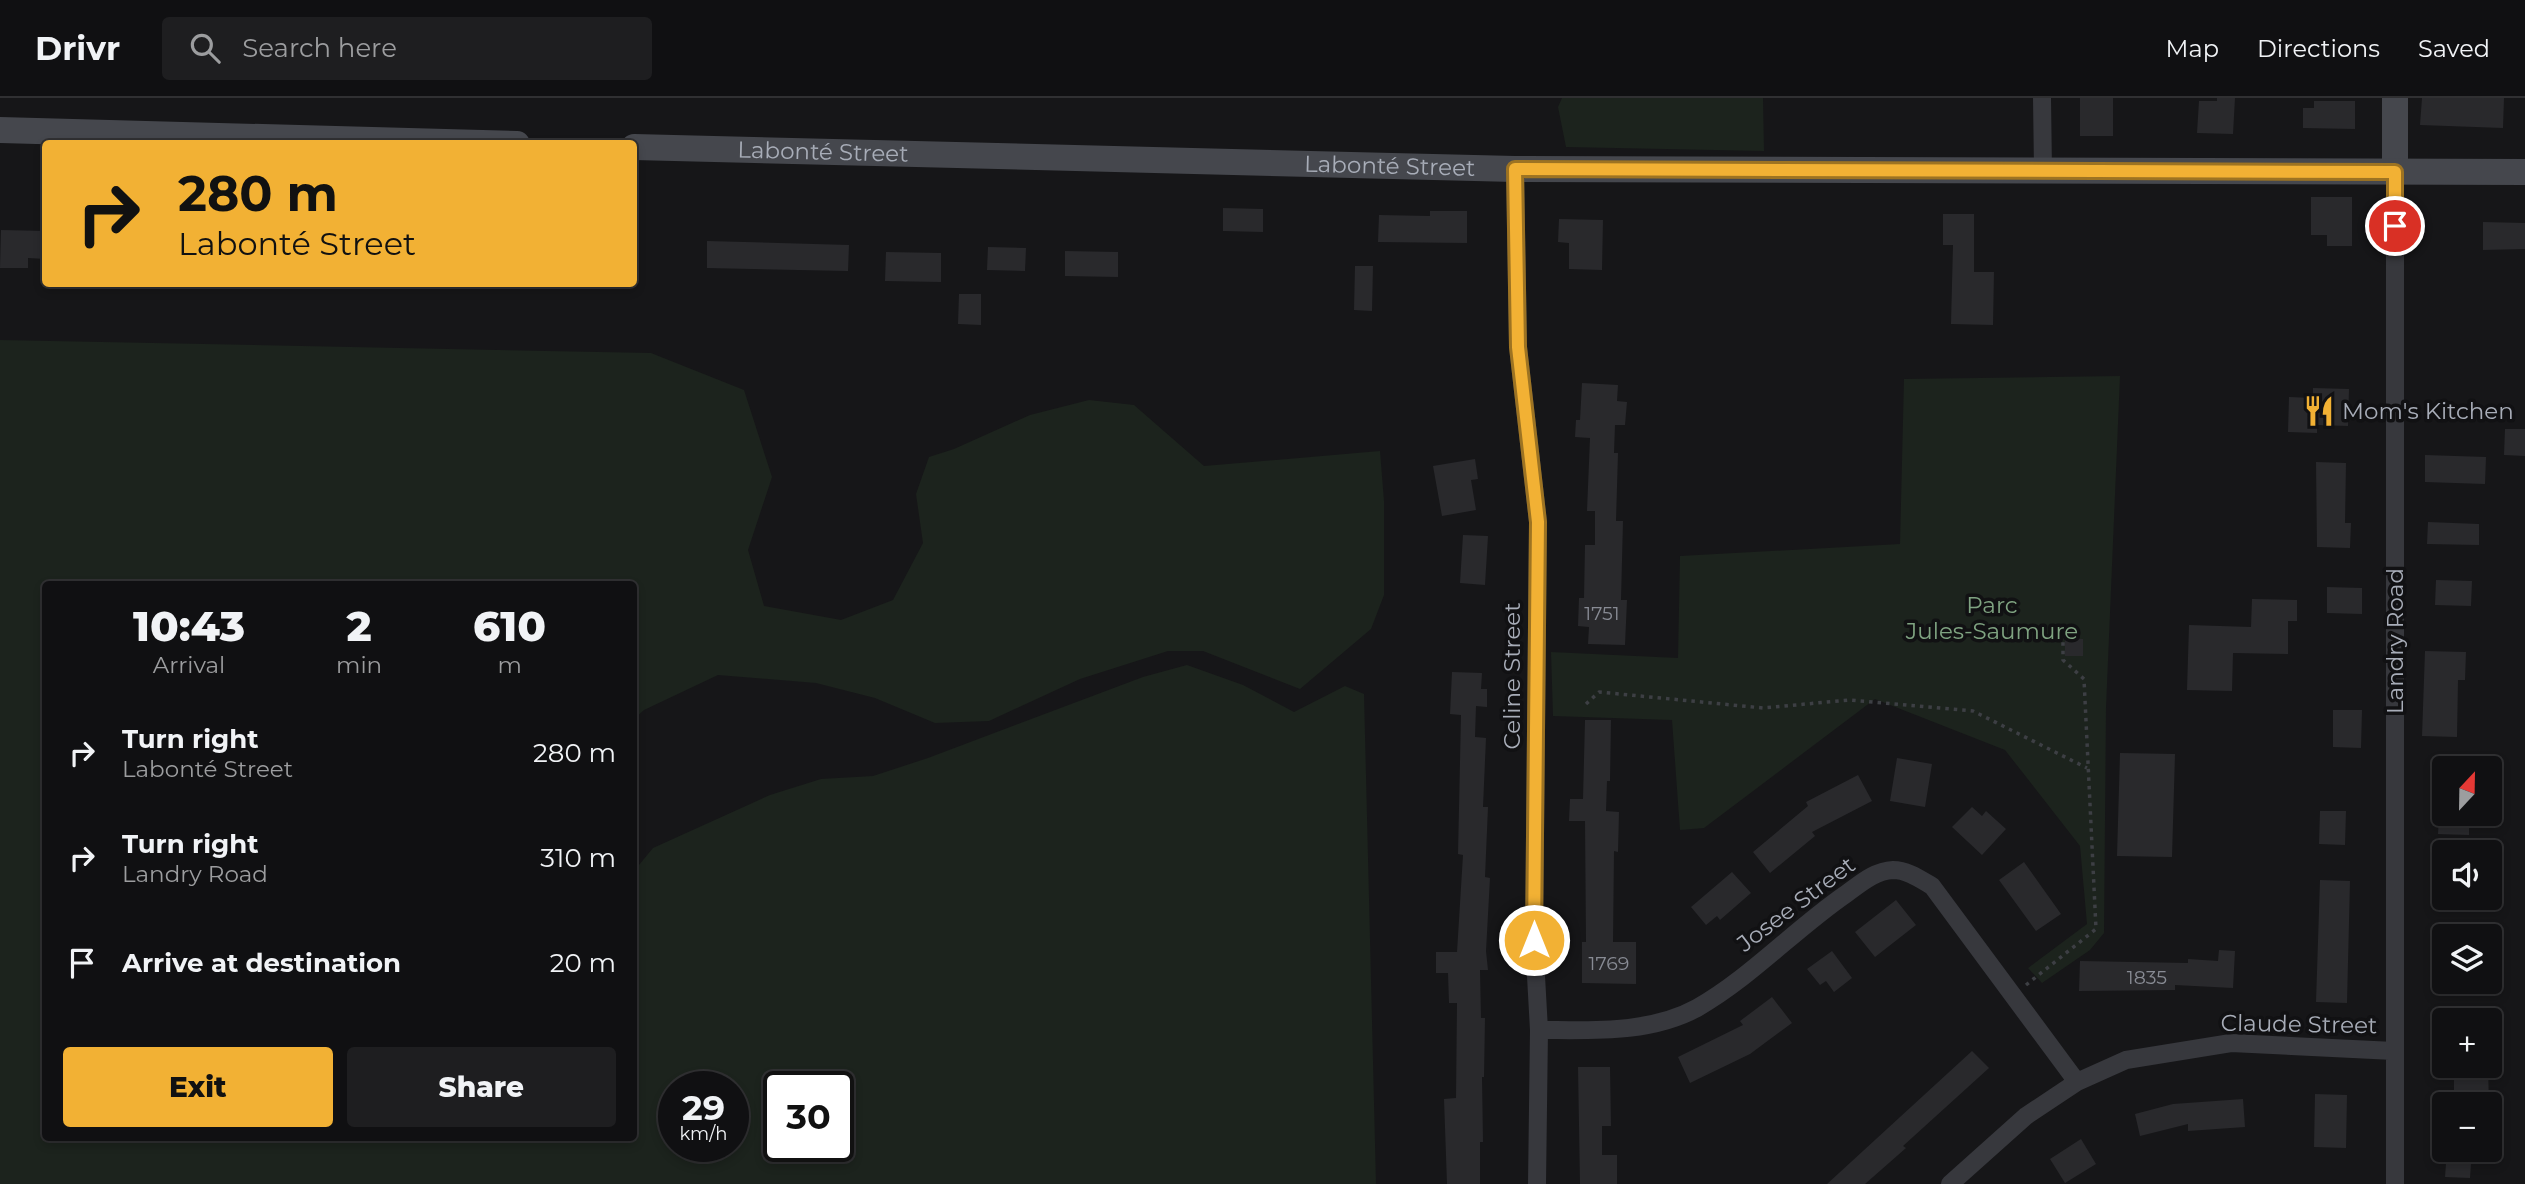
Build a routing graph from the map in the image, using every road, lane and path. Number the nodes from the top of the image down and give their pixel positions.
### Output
1 (2042, 98) edge
2 (2395, 98) edge
3 (0, 130) edge
4 (369, 140) edge
5 (637, 147) edge
6 (1515, 169) junction
7 (2043, 170) junction
8 (2395, 172) junction
9 (2525, 173) edge
10 (2063, 629) dead end
11 (1586, 704) dead end
12 (2087, 768) junction
13 (2013, 995) junction
14 (1539, 1030) junction
15 (2394, 1051) junction
16 (2077, 1082) junction
17 (1536, 1184) edge
18 (1950, 1184) edge
19 (2395, 1184) edge

1 - 7 street
2 - 8 street, Landry Road
3 - 4 street
5 - 6 street, Labonté Street
6 - 7 street, Labonté Street
6 - 14 street, Celine Street
7 - 8 street, Labonté Street
8 - 9 street, Labonté Street
8 - 15 street, Landry Road
10 - 12 path
11 - 12 path
12 - 13 path
13 - 14 street, Josee Street
13 - 16 street, Josee Street
14 - 17 street, Celine Street
15 - 16 street, Claude Street
15 - 19 street, Landry Road
16 - 18 street, Claude Street

